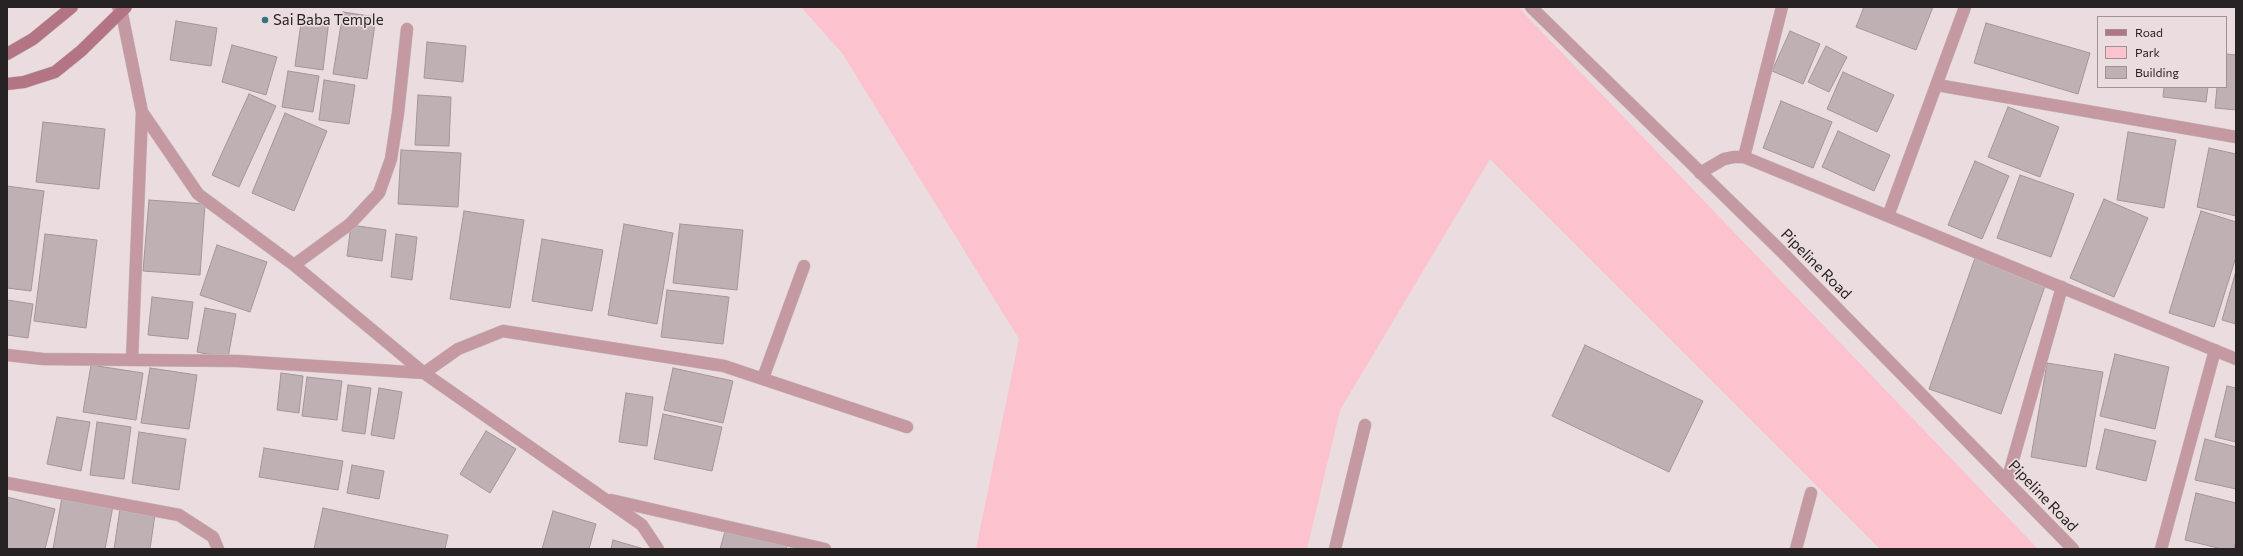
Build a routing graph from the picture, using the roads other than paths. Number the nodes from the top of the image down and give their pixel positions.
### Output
1 (72, 7) edge
2 (1532, 7) edge
3 (1782, 7) edge
4 (1965, 7) edge
5 (122, 9) edge
6 (407, 29) dead end
7 (7, 54) edge
8 (7, 84) edge
9 (1937, 85) junction
10 (142, 112) junction
11 (2236, 137) edge
12 (1744, 157) junction
13 (1700, 173) junction
14 (1888, 216) junction
15 (294, 265) junction
16 (804, 266) dead end
17 (2062, 288) junction
18 (2215, 350) junction
19 (7, 355) edge
20 (2236, 359) edge
21 (132, 360) junction
22 (424, 372) junction
23 (763, 378) junction
24 (1365, 424) dead end
25 (908, 427) dead end
26 (2007, 481) junction
27 (7, 483) edge
28 (1811, 493) dead end
29 (606, 498) junction
30 (218, 549) edge
31 (658, 549) edge
32 (825, 549) edge
33 (1335, 549) edge
34 (1796, 549) edge
35 (2073, 549) edge
36 (2161, 549) edge

1 - 7 main road
2 - 13 street, Pipeline Road
3 - 12 street
4 - 9 street
5 - 8 main road
5 - 10 street
6 - 15 street
9 - 11 street
9 - 14 street
10 - 15 street
10 - 21 street
12 - 13 street
12 - 14 street
13 - 26 street, Pipeline Road
14 - 17 street
15 - 22 street
16 - 23 street
17 - 18 street
17 - 26 street
18 - 20 street
18 - 36 street
19 - 21 street
21 - 22 street
22 - 23 street
22 - 29 street
23 - 25 street
24 - 33 street
26 - 35 street, Pipeline Road
27 - 30 street
28 - 34 street
29 - 31 street
29 - 32 street

